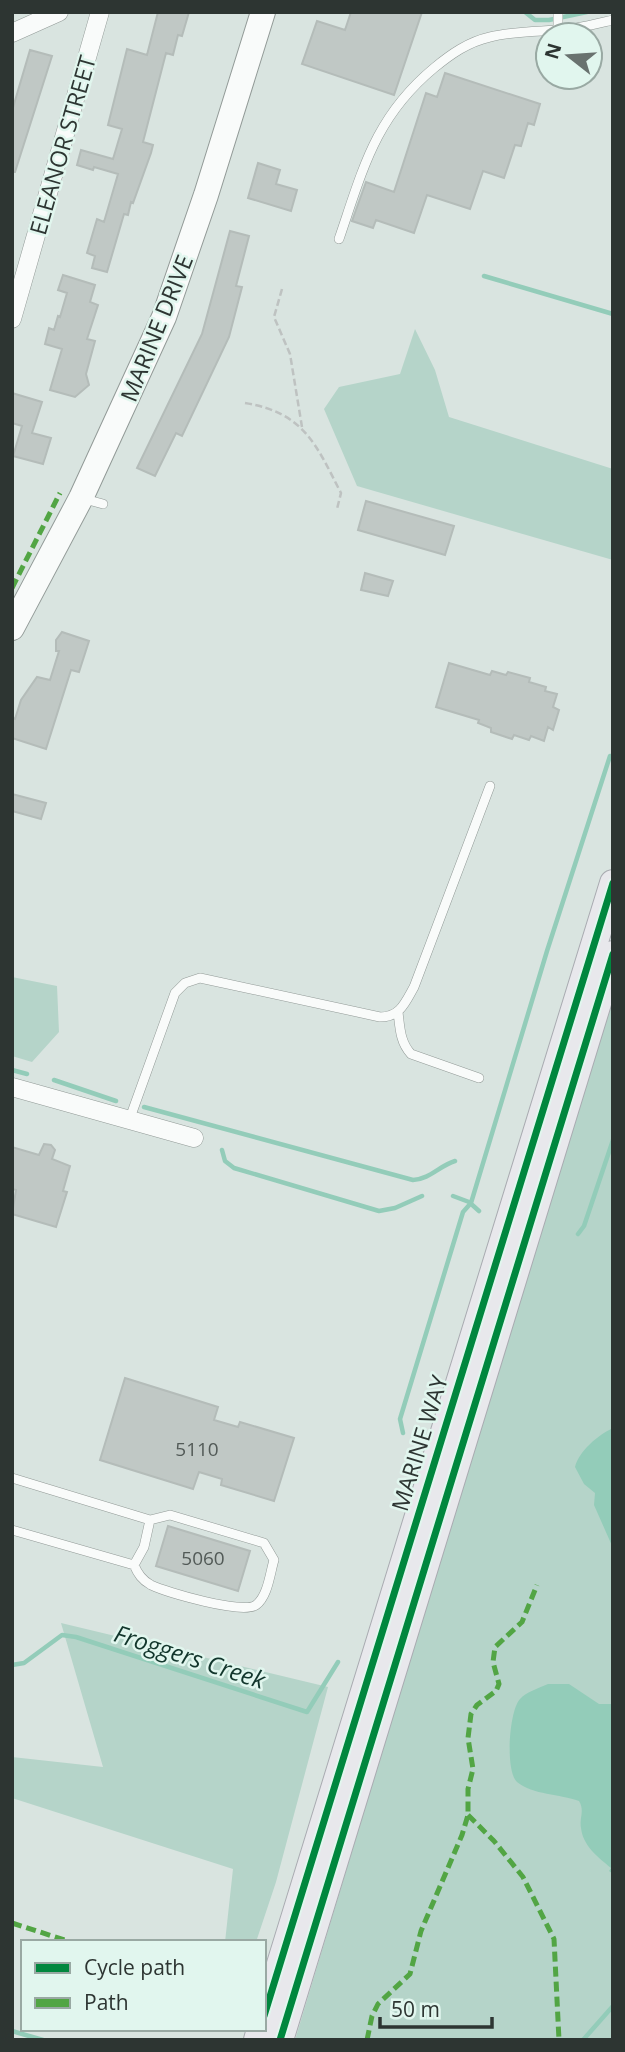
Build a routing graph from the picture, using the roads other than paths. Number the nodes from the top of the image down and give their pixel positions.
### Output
1 (59, 12) edge
2 (100, 12) edge
3 (263, 12) edge
4 (534, 30) edge
5 (12, 33) edge
6 (338, 239) dead end
7 (12, 319) edge
8 (12, 628) edge
9 (490, 786) dead end
10 (613, 883) edge
11 (613, 954) edge
12 (398, 1012) junction
13 (479, 1078) dead end
14 (12, 1087) edge
15 (130, 1118) junction
16 (194, 1138) dead end
17 (12, 1478) edge
18 (150, 1520) junction
19 (12, 1530) edge
20 (134, 1565) junction
21 (266, 2010) edge
22 (280, 2040) edge

1 - 5 street
2 - 7 street, ELEANOR STREET
3 - 8 street, MARINE DRIVE
4 - 6 lane
9 - 12 lane
10 - 21 main road, MARINE WAY
11 - 22 main road, MARINE WAY
12 - 13 lane
12 - 15 lane
14 - 15 street
15 - 16 street
17 - 18 lane
18 - 20 lane
18 - 20 lane
19 - 20 lane

